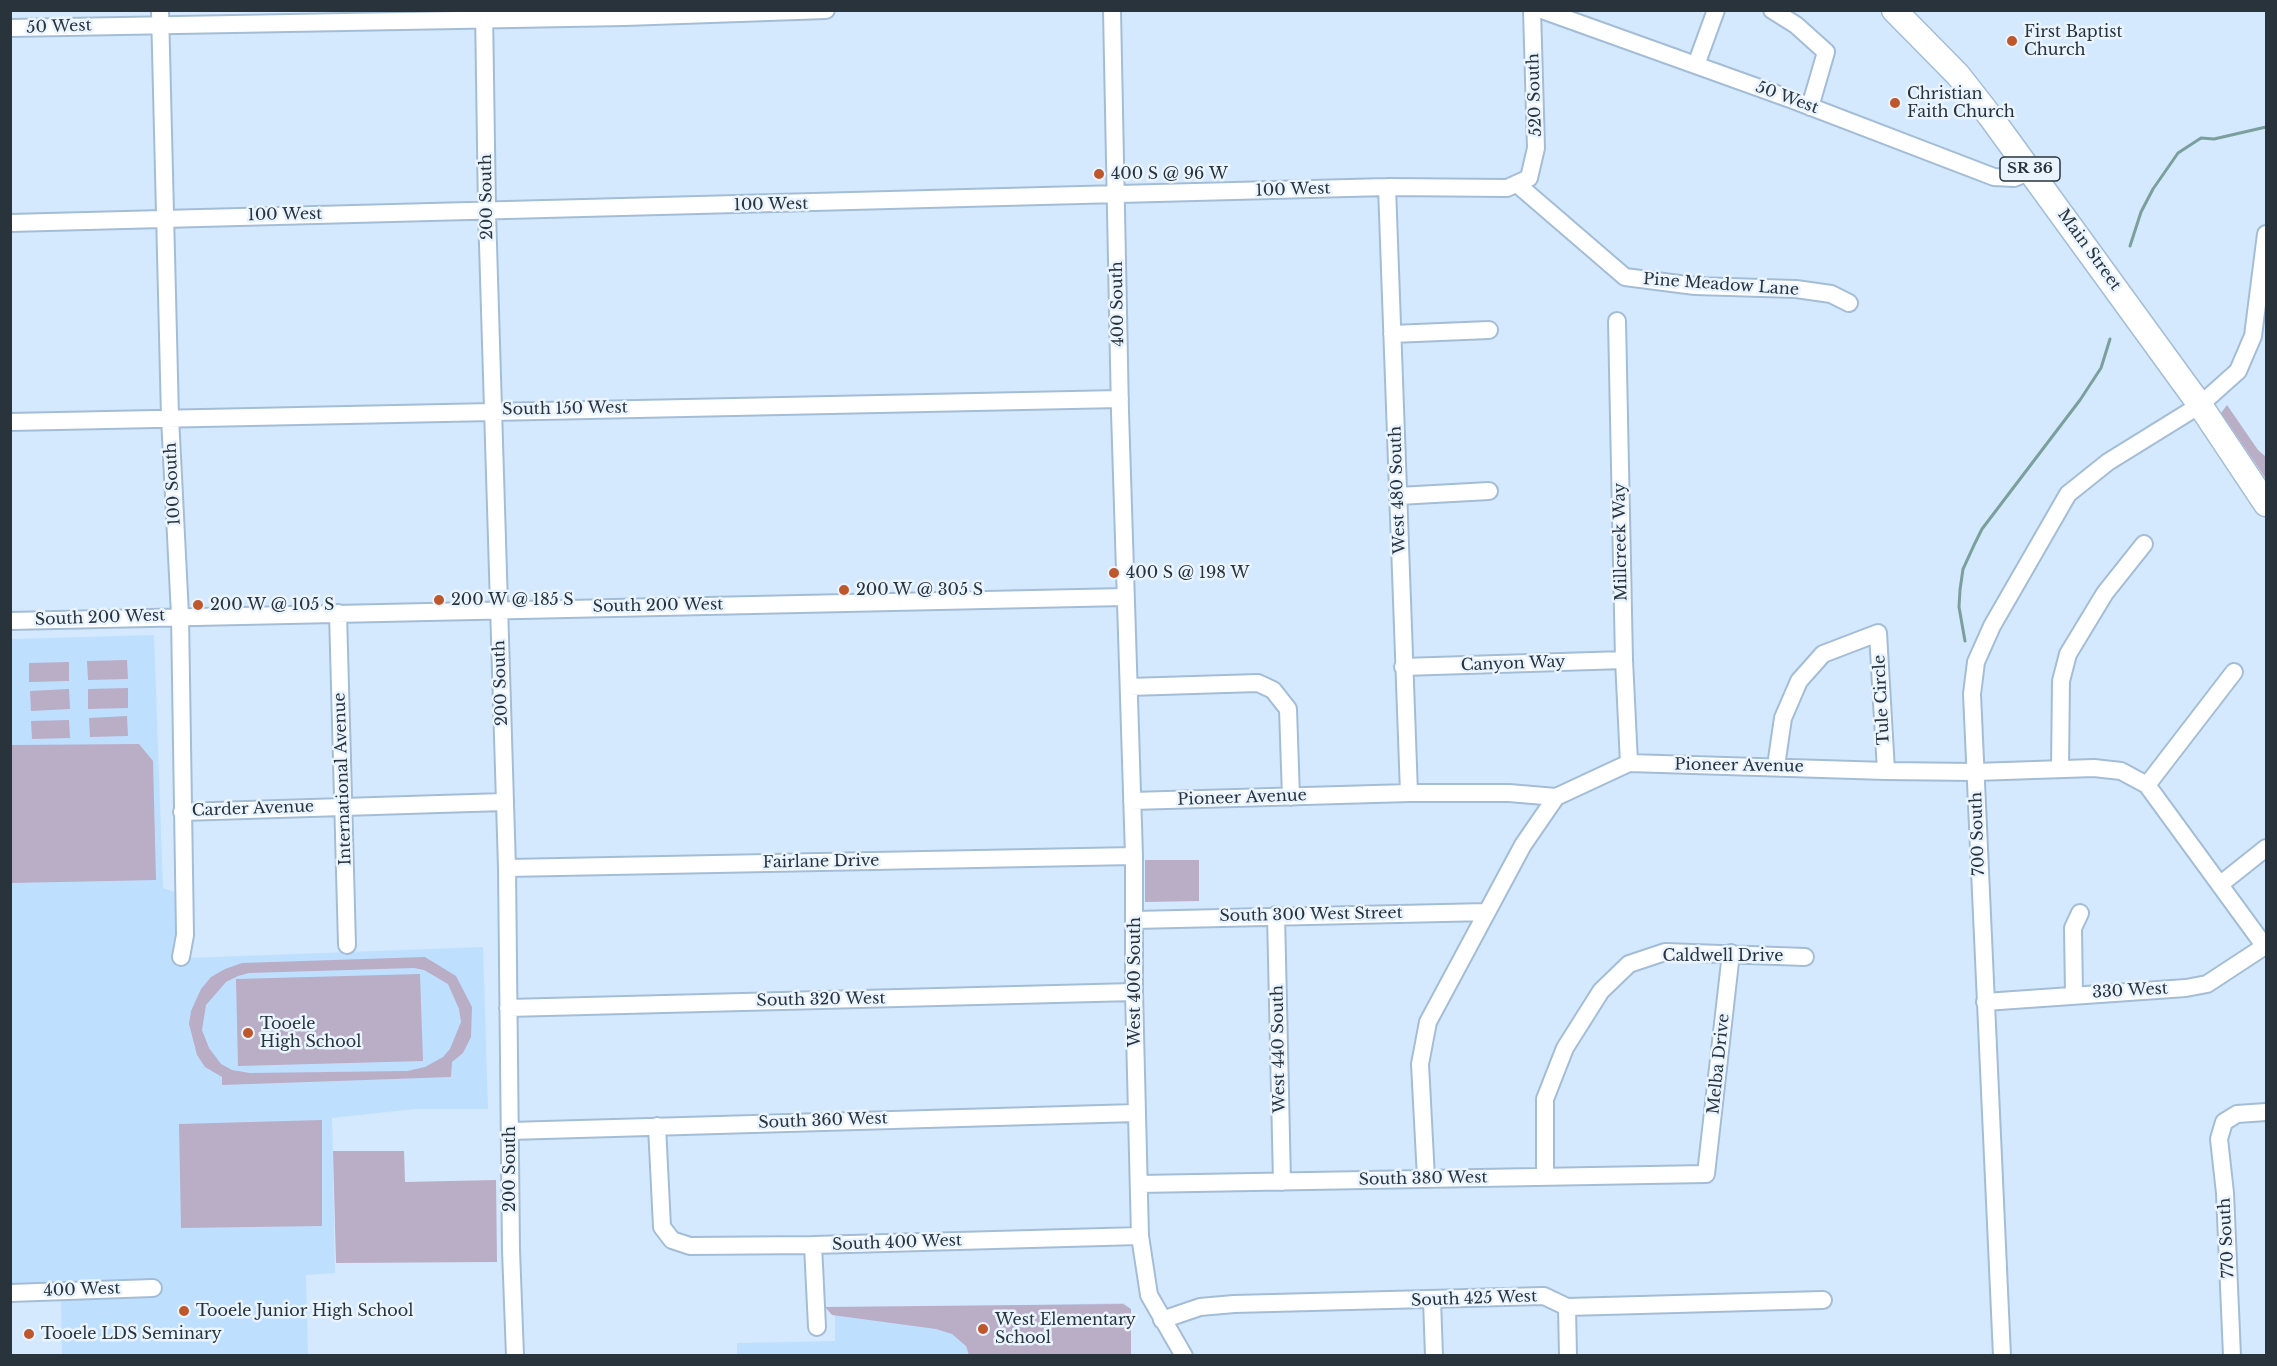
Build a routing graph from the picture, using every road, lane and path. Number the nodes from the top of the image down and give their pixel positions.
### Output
1 (826, 10) edge
2 (1113, 10) edge
3 (1532, 10) edge
4 (1542, 10) edge
5 (1716, 10) edge
6 (1772, 10) edge
7 (1894, 10) edge
8 (484, 15) edge
9 (160, 17) edge
10 (10, 28) edge
11 (1696, 65) junction
12 (1810, 107) junction
13 (2031, 171) junction
14 (1523, 181) junction
15 (1386, 187) junction
16 (1115, 196) junction
17 (487, 212) junction
18 (167, 218) junction
19 (10, 223) edge
20 (2266, 234) edge
21 (1849, 303) dead end
22 (1617, 321) dead end
23 (1489, 330) dead end
24 (1392, 334) junction
25 (1120, 399) junction
26 (2200, 405) junction
27 (495, 410) junction
28 (170, 417) junction
29 (10, 422) edge
30 (1489, 491) dead end
31 (1398, 496) junction
32 (2266, 504) edge
33 (2144, 544) dead end
34 (1125, 597) junction
35 (499, 609) junction
36 (338, 613) junction
37 (180, 615) junction
38 (10, 621) edge
39 (1624, 660) junction
40 (1403, 667) junction
41 (2234, 672) dead end
42 (1129, 687) junction
43 (1629, 763) junction
44 (1776, 766) junction
45 (2060, 768) junction
46 (1886, 771) junction
47 (1975, 772) junction
48 (2147, 785) junction
49 (1409, 793) junction
50 (1291, 797) junction
51 (1556, 797) junction
52 (504, 801) junction
53 (1132, 801) junction
54 (345, 805) junction
55 (182, 812) junction
56 (2266, 848) edge
57 (1134, 856) junction
58 (507, 868) junction
59 (2222, 884) junction
60 (1488, 912) junction
61 (2080, 913) dead end
62 (1276, 915) junction
63 (1134, 920) junction
64 (347, 945) dead end
65 (2266, 947) edge
66 (1731, 953) junction
67 (181, 957) dead end
68 (1805, 957) dead end
69 (1134, 992) junction
70 (2074, 994) junction
71 (1985, 1002) junction
72 (508, 1008) junction
73 (2266, 1112) edge
74 (1136, 1113) junction
75 (657, 1126) junction
76 (510, 1131) junction
77 (1706, 1174) joint
78 (1545, 1177) junction
79 (1426, 1178) junction
80 (1282, 1182) junction
81 (1139, 1184) junction
82 (1140, 1236) junction
83 (813, 1245) junction
84 (153, 1288) dead end
85 (10, 1293) edge
86 (1432, 1300) junction
87 (1823, 1300) dead end
88 (1567, 1307) junction
89 (1162, 1320) junction
90 (817, 1327) dead end
91 (515, 1356) edge
92 (1184, 1356) edge
93 (1434, 1356) edge
94 (1568, 1356) edge
95 (2002, 1356) edge
96 (2232, 1356) edge

1 - 8 street, 50 West
2 - 16 street, 400 South
3 - 14 street, 520 South
4 - 11 street, 50 West
5 - 11 street
6 - 12 street
7 - 13 highway, Main Street / SR 36
8 - 9 street, 50 West
8 - 17 street, 200 South
9 - 10 street, 50 West
9 - 18 street, 100 South
11 - 12 street, 50 West
12 - 13 street, 50 West
13 - 26 highway, Main Street / SR 36
14 - 15 street, 100 West
14 - 21 street, Pine Meadow Lane
15 - 16 street, 100 West
15 - 24 street, West 480 South
16 - 17 street, 100 West
16 - 25 street, 400 South
17 - 18 street, 100 West
17 - 27 street, 200 South
18 - 19 street, 100 West
18 - 28 street, 100 South
20 - 26 street, 700 South
22 - 39 street, Millcreek Way
23 - 24 street
24 - 31 street, West 480 South
25 - 27 street, South 150 West
25 - 34 street, 400 South
26 - 32 highway, Main Street / SR 36
26 - 47 street, 700 South
27 - 28 street, South 150 West
27 - 35 street, 200 South
28 - 29 street, South 150 West
28 - 37 street, 100 South
30 - 31 street
31 - 40 street, West 480 South
33 - 45 street
34 - 35 street, South 200 West
34 - 42 street, West 400 South
35 - 36 street, South 200 West
35 - 52 street, 200 South
36 - 37 street, South 200 West
36 - 54 street, International Avenue
37 - 38 street, South 200 West
37 - 55 street, 100 South
39 - 40 street, Canyon Way
39 - 43 street, Millcreek Way
40 - 49 street, West 480 South
41 - 48 street
42 - 50 street
42 - 53 street, West 400 South
43 - 44 street, Pioneer Avenue
43 - 51 street, Pioneer Avenue
44 - 46 street, Pioneer Avenue
44 - 46 street, Tule Circle
45 - 47 street, Pioneer Avenue
45 - 48 street, Pioneer Avenue
46 - 47 street, Pioneer Avenue
47 - 71 street, 700 South
48 - 59 street, Pioneer Avenue
49 - 50 street, Pioneer Avenue
49 - 51 street, Pioneer Avenue
50 - 53 street, Pioneer Avenue
51 - 60 street
52 - 54 street, Carder Avenue
52 - 58 street, 200 South
53 - 57 street, West 400 South
54 - 55 street, Carder Avenue
54 - 64 street, International Avenue
55 - 67 street, 100 South
56 - 59 street
57 - 58 street, Fairlane Drive
57 - 63 street, West 400 South
58 - 72 street, 200 South
59 - 65 street, Pioneer Avenue
60 - 62 street, South 300 West Street
60 - 79 street
61 - 70 street
62 - 63 street, South 300 West Street
62 - 80 street, West 440 South
63 - 69 street, West 400 South
65 - 70 street, 330 West
66 - 68 street, Caldwell Drive
66 - 77 street, Melba Drive
66 - 78 street, Caldwell Drive
69 - 72 street, South 320 West
69 - 74 street, West 400 South
70 - 71 street, 330 West
71 - 95 street, 700 South
72 - 76 street, 200 South
73 - 96 street, 770 South
74 - 75 street, South 360 West
74 - 81 street, West 400 South
75 - 76 street, South 360 West
75 - 83 street, South 400 West
76 - 91 street, 200 South
77 - 78 street, South 380 West
78 - 79 street, South 380 West
79 - 80 street, South 380 West
80 - 81 street, South 380 West
81 - 82 street, West 400 South
82 - 83 street, South 400 West
82 - 89 street, West 400 South
83 - 90 street
84 - 85 street, 400 West
86 - 88 street, South 425 West
86 - 89 street, South 425 West
86 - 93 street
87 - 88 street, South 425 West
88 - 94 street
89 - 92 street, West 400 South

